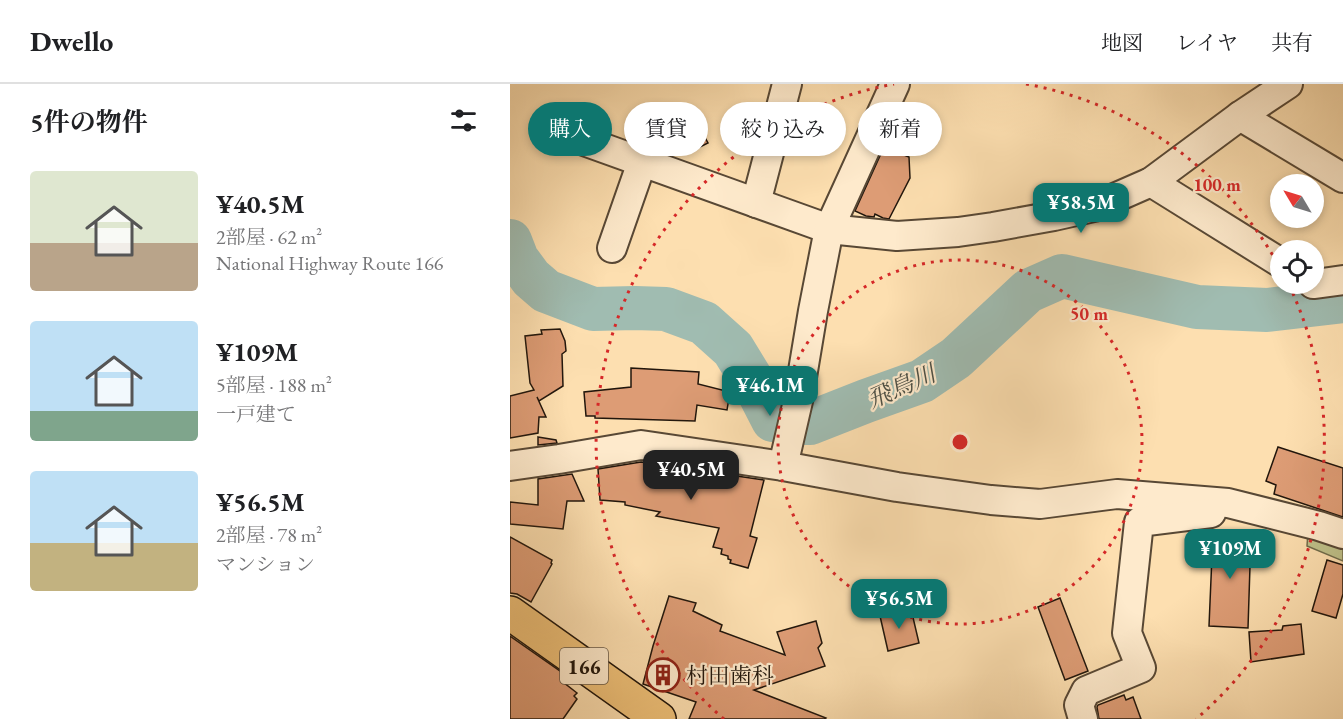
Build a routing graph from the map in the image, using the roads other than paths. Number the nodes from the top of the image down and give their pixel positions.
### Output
1 (787, 84) edge
2 (895, 84) edge
3 (1288, 84) edge
4 (1250, 100) edge
5 (612, 151) edge
6 (642, 162) junction
7 (1343, 178) edge
8 (1150, 182) junction
9 (756, 203) junction
10 (829, 229) junction
11 (612, 248) dead end
12 (1270, 256) edge
13 (1343, 280) edge
14 (1324, 283) edge
15 (510, 466) edge
16 (783, 466) junction
17 (1244, 507) junction
18 (1343, 534) edge
19 (510, 612) edge
20 (659, 719) edge
21 (1083, 719) edge

1 - 9 street
2 - 10 street
3 - 4 street
4 - 7 street
4 - 8 street
5 - 6 street
6 - 9 street
6 - 11 street
8 - 10 street
8 - 12 street
9 - 10 street
10 - 16 street
13 - 14 street
15 - 16 street
16 - 17 street
17 - 18 street
17 - 21 street
19 - 20 highway, 166

